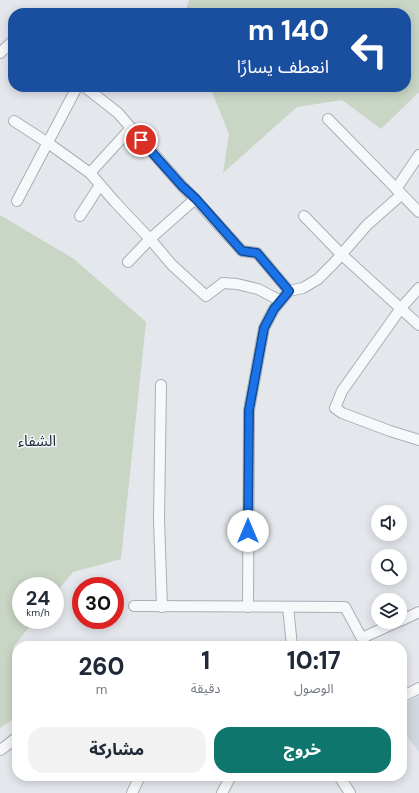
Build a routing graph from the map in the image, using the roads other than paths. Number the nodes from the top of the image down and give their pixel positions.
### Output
1 (8, 46) edge
2 (0, 53) edge
3 (74, 92) edge
4 (91, 92) edge
5 (328, 119) dead end
6 (14, 121) dead end
7 (131, 128) junction
8 (48, 143) junction
9 (419, 155) edge
10 (90, 172) junction
11 (100, 185) junction
12 (399, 192) junction
13 (196, 199) junction
14 (17, 201) dead end
15 (419, 212) edge
16 (80, 216) dead end
17 (304, 216) dead end
18 (150, 238) junction
19 (341, 254) junction
20 (128, 262) dead end
21 (419, 288) edge
22 (289, 291) junction
23 (281, 301) junction
24 (401, 308) junction
25 (419, 325) edge
26 (161, 384) dead end
27 (419, 440) edge
28 (134, 606) dead end
29 (162, 607) junction
30 (248, 607) junction
31 (288, 607) junction
32 (419, 612) edge
33 (407, 618) edge
34 (385, 629) edge
35 (291, 641) edge
36 (363, 641) edge
37 (366, 641) edge
38 (419, 688) edge
39 (407, 694) edge
40 (12, 741) edge
41 (0, 750) edge
42 (138, 781) edge
43 (228, 781) edge
44 (342, 781) edge
45 (132, 793) edge
46 (222, 793) edge
47 (350, 793) edge

1 - 2 street
3 - 8 street
4 - 7 street
5 - 12 street
6 - 8 street
7 - 10 street
7 - 13 street
8 - 10 street
8 - 14 street
9 - 12 street
10 - 11 street
11 - 16 street
11 - 18 street
12 - 15 street
12 - 19 street
13 - 18 street
13 - 22 street
17 - 19 street
18 - 20 street
18 - 23 street
19 - 22 street
19 - 24 street
21 - 24 street
22 - 23 street
23 - 30 street
24 - 25 street
24 - 27 street
26 - 29 street
28 - 29 street
29 - 30 street
30 - 31 street
31 - 35 street
31 - 36 street
32 - 33 street
34 - 37 street
38 - 39 street
40 - 41 street
42 - 45 street
43 - 46 street
44 - 47 street

